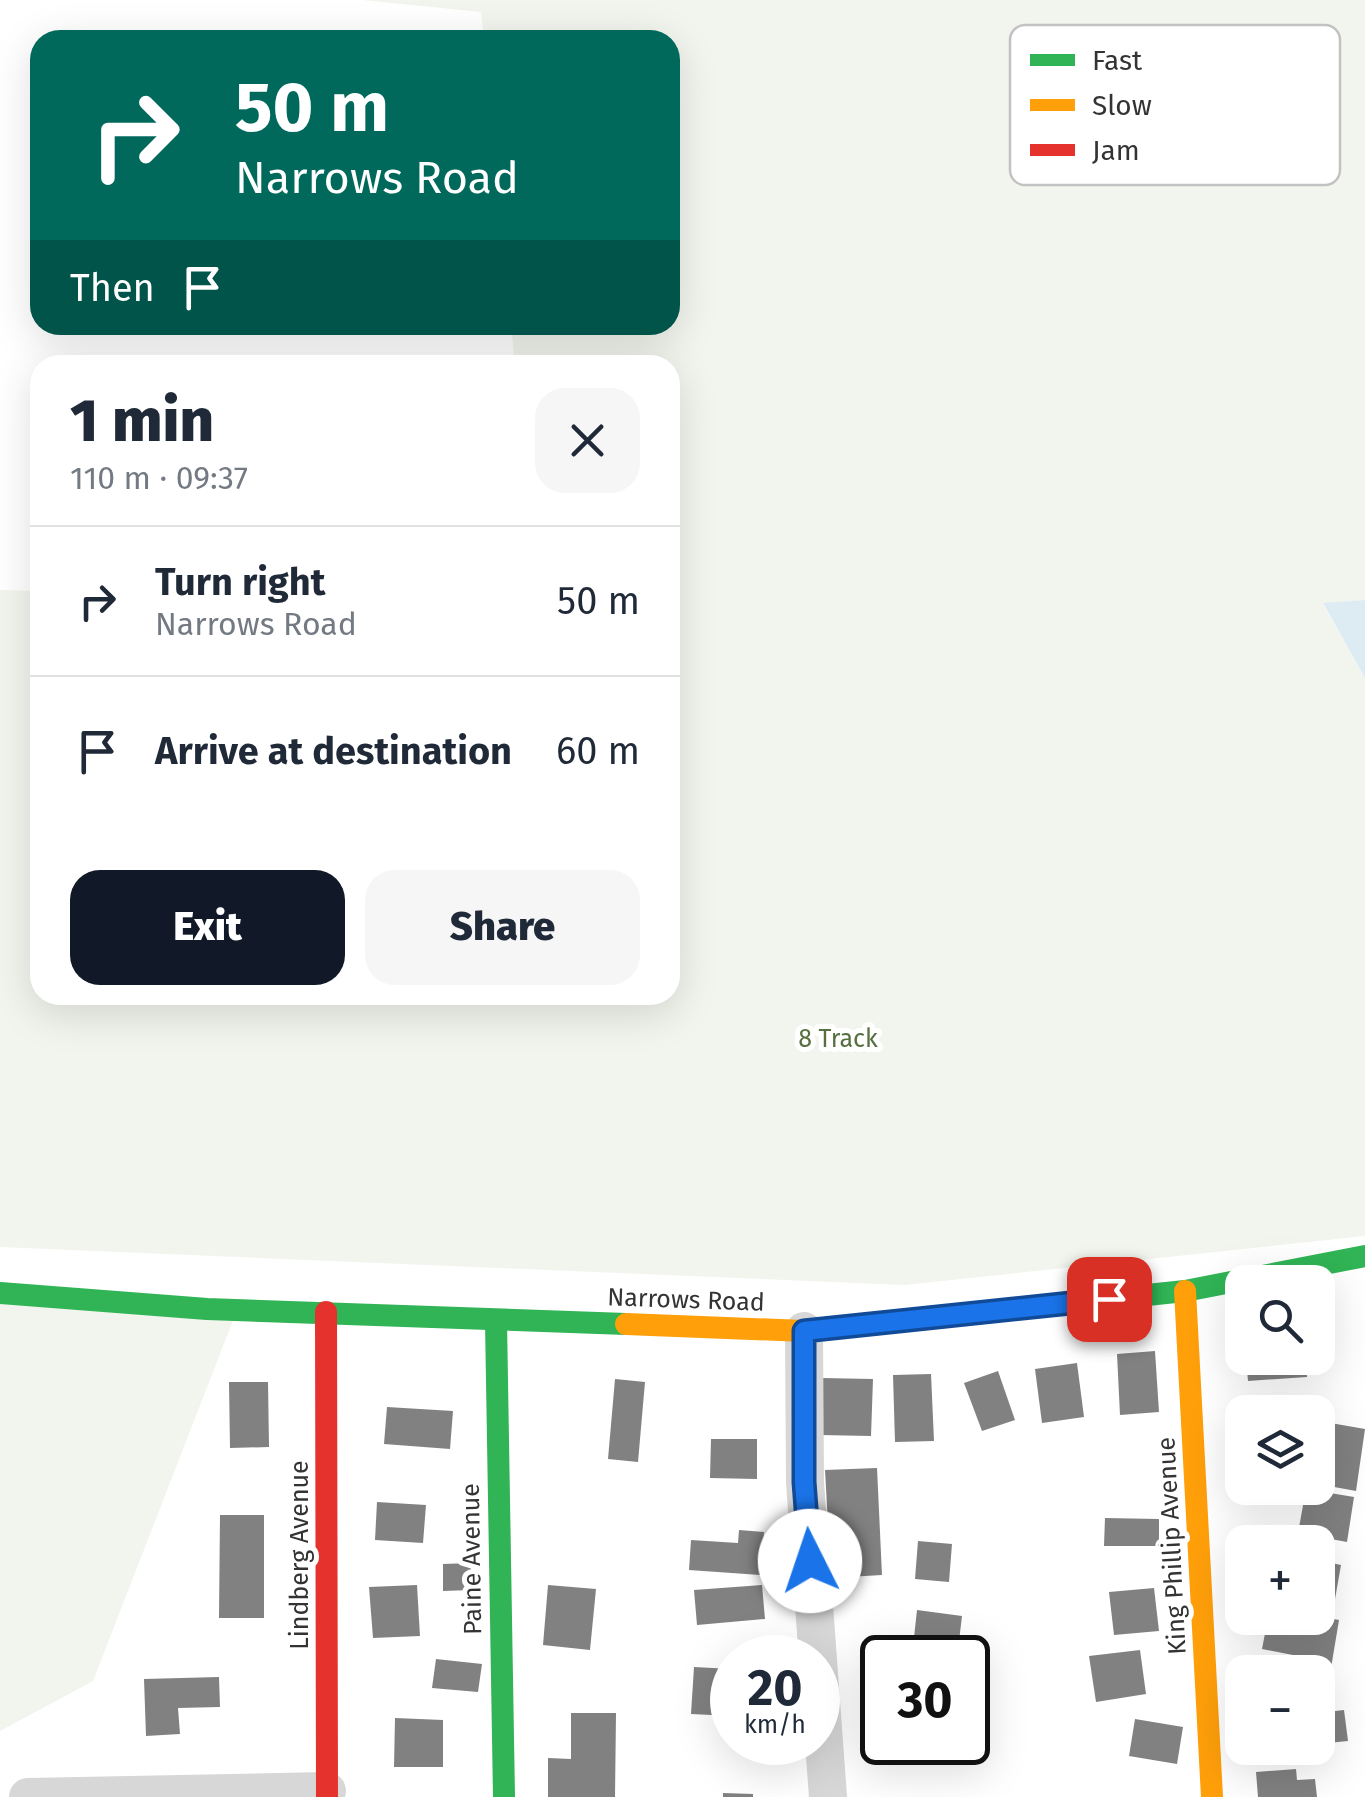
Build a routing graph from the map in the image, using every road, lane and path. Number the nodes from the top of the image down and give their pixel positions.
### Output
1 (1365, 1256) edge
2 (1185, 1291) junction
3 (0, 1293) edge
4 (326, 1312) junction
5 (496, 1320) junction
6 (804, 1331) junction
7 (327, 1794) edge
8 (28, 1797) edge
9 (504, 1797) edge
10 (828, 1797) edge
11 (1212, 1797) edge

1 - 2 street, Narrows Road
2 - 6 street, Narrows Road
2 - 11 street, King Phillip Avenue
3 - 4 street, Narrows Road
4 - 5 street, Narrows Road
4 - 7 street, Lindberg Avenue
5 - 6 street, Narrows Road
5 - 9 street, Paine Avenue
6 - 10 street
7 - 8 street

